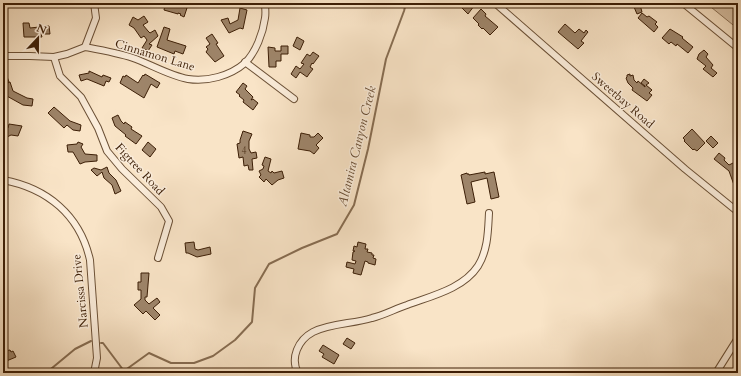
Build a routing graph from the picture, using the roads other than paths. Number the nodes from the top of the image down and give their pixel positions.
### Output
1 (94, 3) edge
2 (265, 3) edge
3 (495, 3) edge
4 (683, 3) edge
5 (85, 47) junction
6 (738, 48) edge
7 (3, 56) edge
8 (54, 57) junction
9 (245, 62) junction
10 (294, 100) dead end
11 (3, 180) edge
12 (738, 212) edge
13 (489, 213) dead end
14 (158, 258) dead end
15 (738, 338) edge
16 (94, 373) edge
17 (298, 373) edge
18 (716, 373) edge

1 - 5 street
2 - 9 street, Cinnamon Lane
3 - 12 street, Sweetbay Road
4 - 6 street
5 - 8 street
5 - 9 street, Cinnamon Lane
7 - 8 street
8 - 14 street, Figtree Road
9 - 10 street
11 - 16 street, Narcissa Drive
13 - 17 street
15 - 18 street

